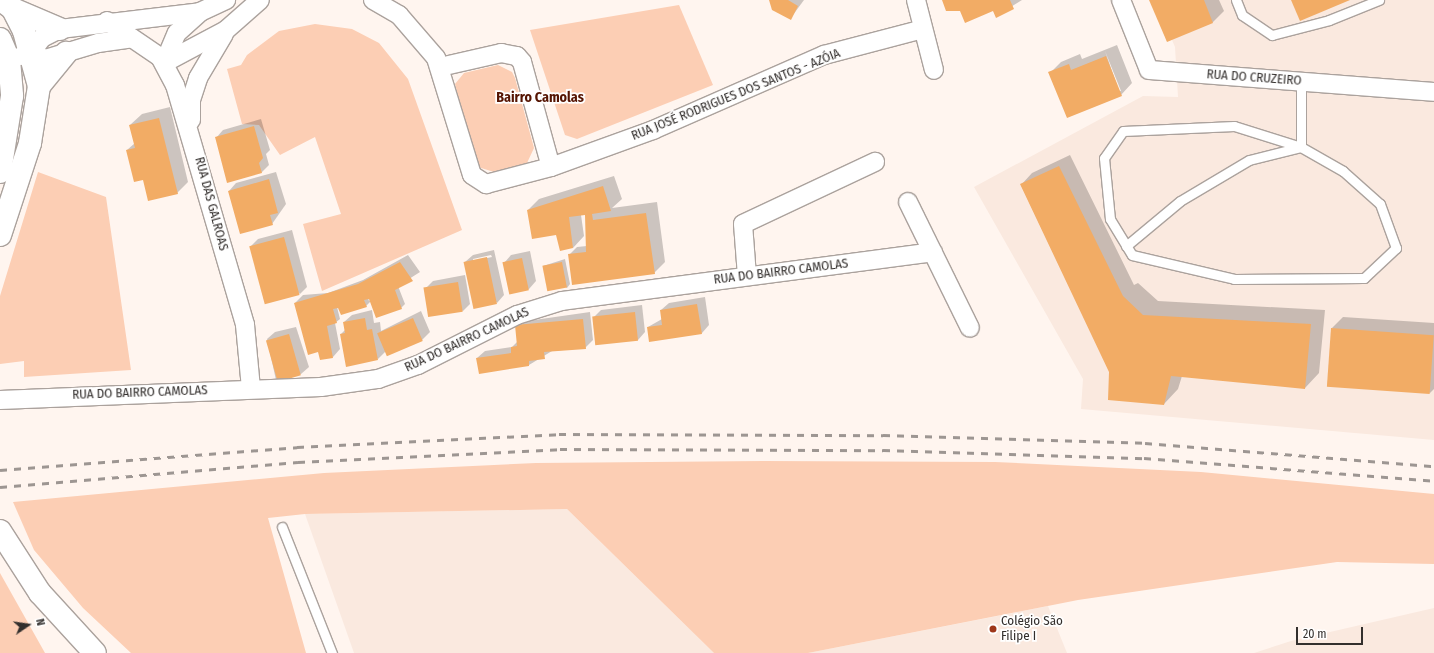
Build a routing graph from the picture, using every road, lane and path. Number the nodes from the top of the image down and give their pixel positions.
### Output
1 (226, 0) edge
2 (260, 0) edge
3 (373, 0) edge
4 (916, 0) edge
5 (1121, 0) edge
6 (1236, 0) edge
7 (1379, 0) edge
8 (7, 4) edge
9 (200, 12) junction
10 (106, 22) junction
11 (60, 29) junction
12 (923, 29) junction
13 (226, 30) junction
14 (132, 38) junction
15 (0, 39) edge
16 (31, 53) junction
17 (66, 53) junction
18 (9, 60) junction
19 (164, 63) junction
20 (440, 67) junction
21 (934, 70) dead end
22 (1301, 81) junction
23 (39, 86) junction
24 (1434, 92) edge
25 (191, 129) junction
26 (1301, 147) junction
27 (875, 162) dead end
28 (551, 167) junction
29 (0, 172) edge
30 (908, 202) dead end
31 (0, 235) edge
32 (1126, 246) junction
33 (933, 252) junction
34 (747, 276) junction
35 (970, 328) dead end
36 (251, 389) junction
37 (0, 400) edge
38 (282, 526) dead end
39 (0, 531) edge
40 (95, 653) edge
41 (332, 653) edge

1 - 9 street
2 - 13 street
3 - 20 street
4 - 12 street
5 - 22 street, RUA DO CRUZEIRO
6 - 7 lane
8 - 11 main road
8 - 16 main road
9 - 10 street
9 - 19 street
10 - 11 street
10 - 14 street, RUA DAS GALROAS
11 - 16 street
12 - 21 street
12 - 28 street, RUA JOSÉ RODRIGUES DOS SANTOS - AZÓIA
13 - 19 street
13 - 25 street
14 - 17 street
14 - 19 street, RUA DAS GALROAS
15 - 18 main road
16 - 17 street
16 - 18 street
16 - 23 main road
17 - 23 main road
18 - 29 main road
19 - 25 street, RUA DAS GALROAS
20 - 28 street
20 - 28 street, RUA JOSÉ RODRIGUES DOS SANTOS - AZÓIA
22 - 24 street, RUA DO CRUZEIRO
22 - 26 lane
23 - 31 main road
25 - 36 street, RUA DAS GALROAS
26 - 32 lane
26 - 32 lane
26 - 32 lane
27 - 34 street
30 - 33 street
33 - 34 street, RUA DO BAIRRO CAMOLAS
33 - 35 street
34 - 36 street, RUA DO BAIRRO CAMOLAS
36 - 37 street, RUA DO BAIRRO CAMOLAS
38 - 41 lane
39 - 40 main road

